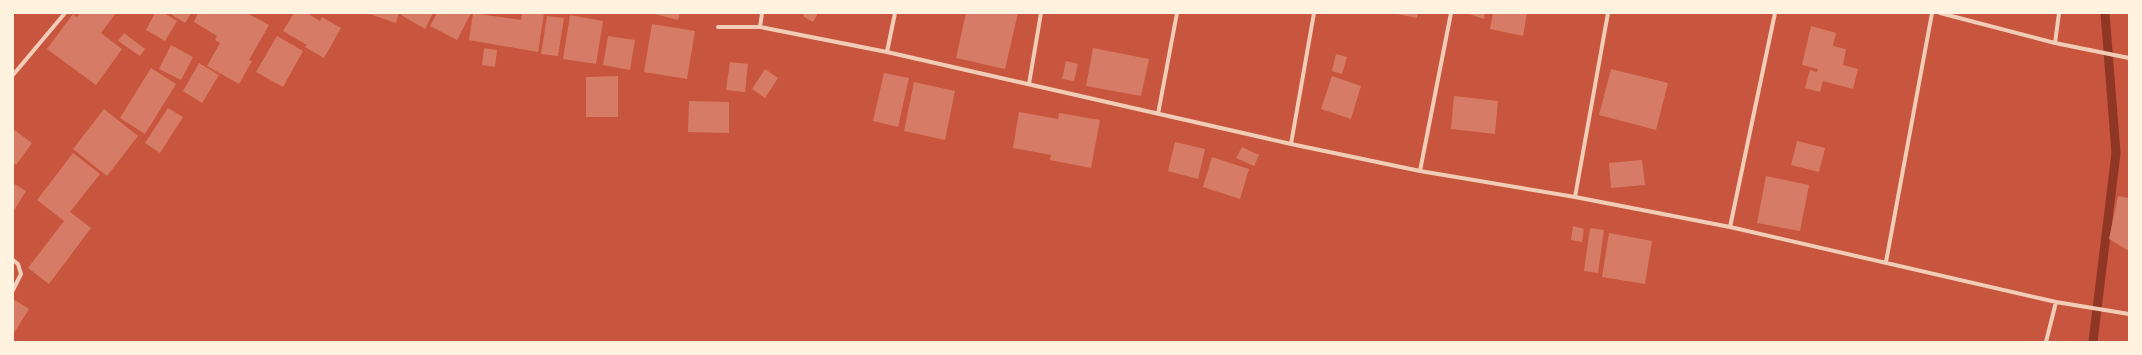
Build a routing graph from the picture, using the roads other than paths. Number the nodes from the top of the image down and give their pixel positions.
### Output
1 (65, 13) edge
2 (762, 13) edge
3 (895, 13) edge
4 (1041, 13) edge
5 (1177, 13) edge
6 (1314, 13) edge
7 (1451, 13) edge
8 (1608, 13) edge
9 (1775, 13) edge
10 (1932, 13) edge
11 (1940, 13) edge
12 (2059, 13) edge
13 (718, 27) dead end
14 (760, 27) junction
15 (2054, 43) junction
16 (887, 52) junction
17 (2129, 58) edge
18 (13, 75) edge
19 (1029, 84) junction
20 (1158, 114) junction
21 (1291, 144) junction
22 (1420, 171) junction
23 (1575, 197) junction
24 (1730, 227) junction
25 (13, 260) edge
26 (1886, 262) junction
27 (13, 290) edge
28 (2056, 302) junction
29 (2129, 314) edge
30 (2046, 342) edge

1 - 18 street
2 - 14 street
3 - 16 street
4 - 19 street
5 - 20 street
6 - 21 street
7 - 22 street
8 - 23 street
9 - 24 street
10 - 26 street
11 - 15 street
12 - 15 street
13 - 14 street
14 - 16 street
15 - 17 street
16 - 19 street
19 - 20 street
20 - 21 street
21 - 22 street
22 - 23 street
23 - 24 street
24 - 26 street
25 - 27 street
26 - 28 street
28 - 29 street
28 - 30 street

